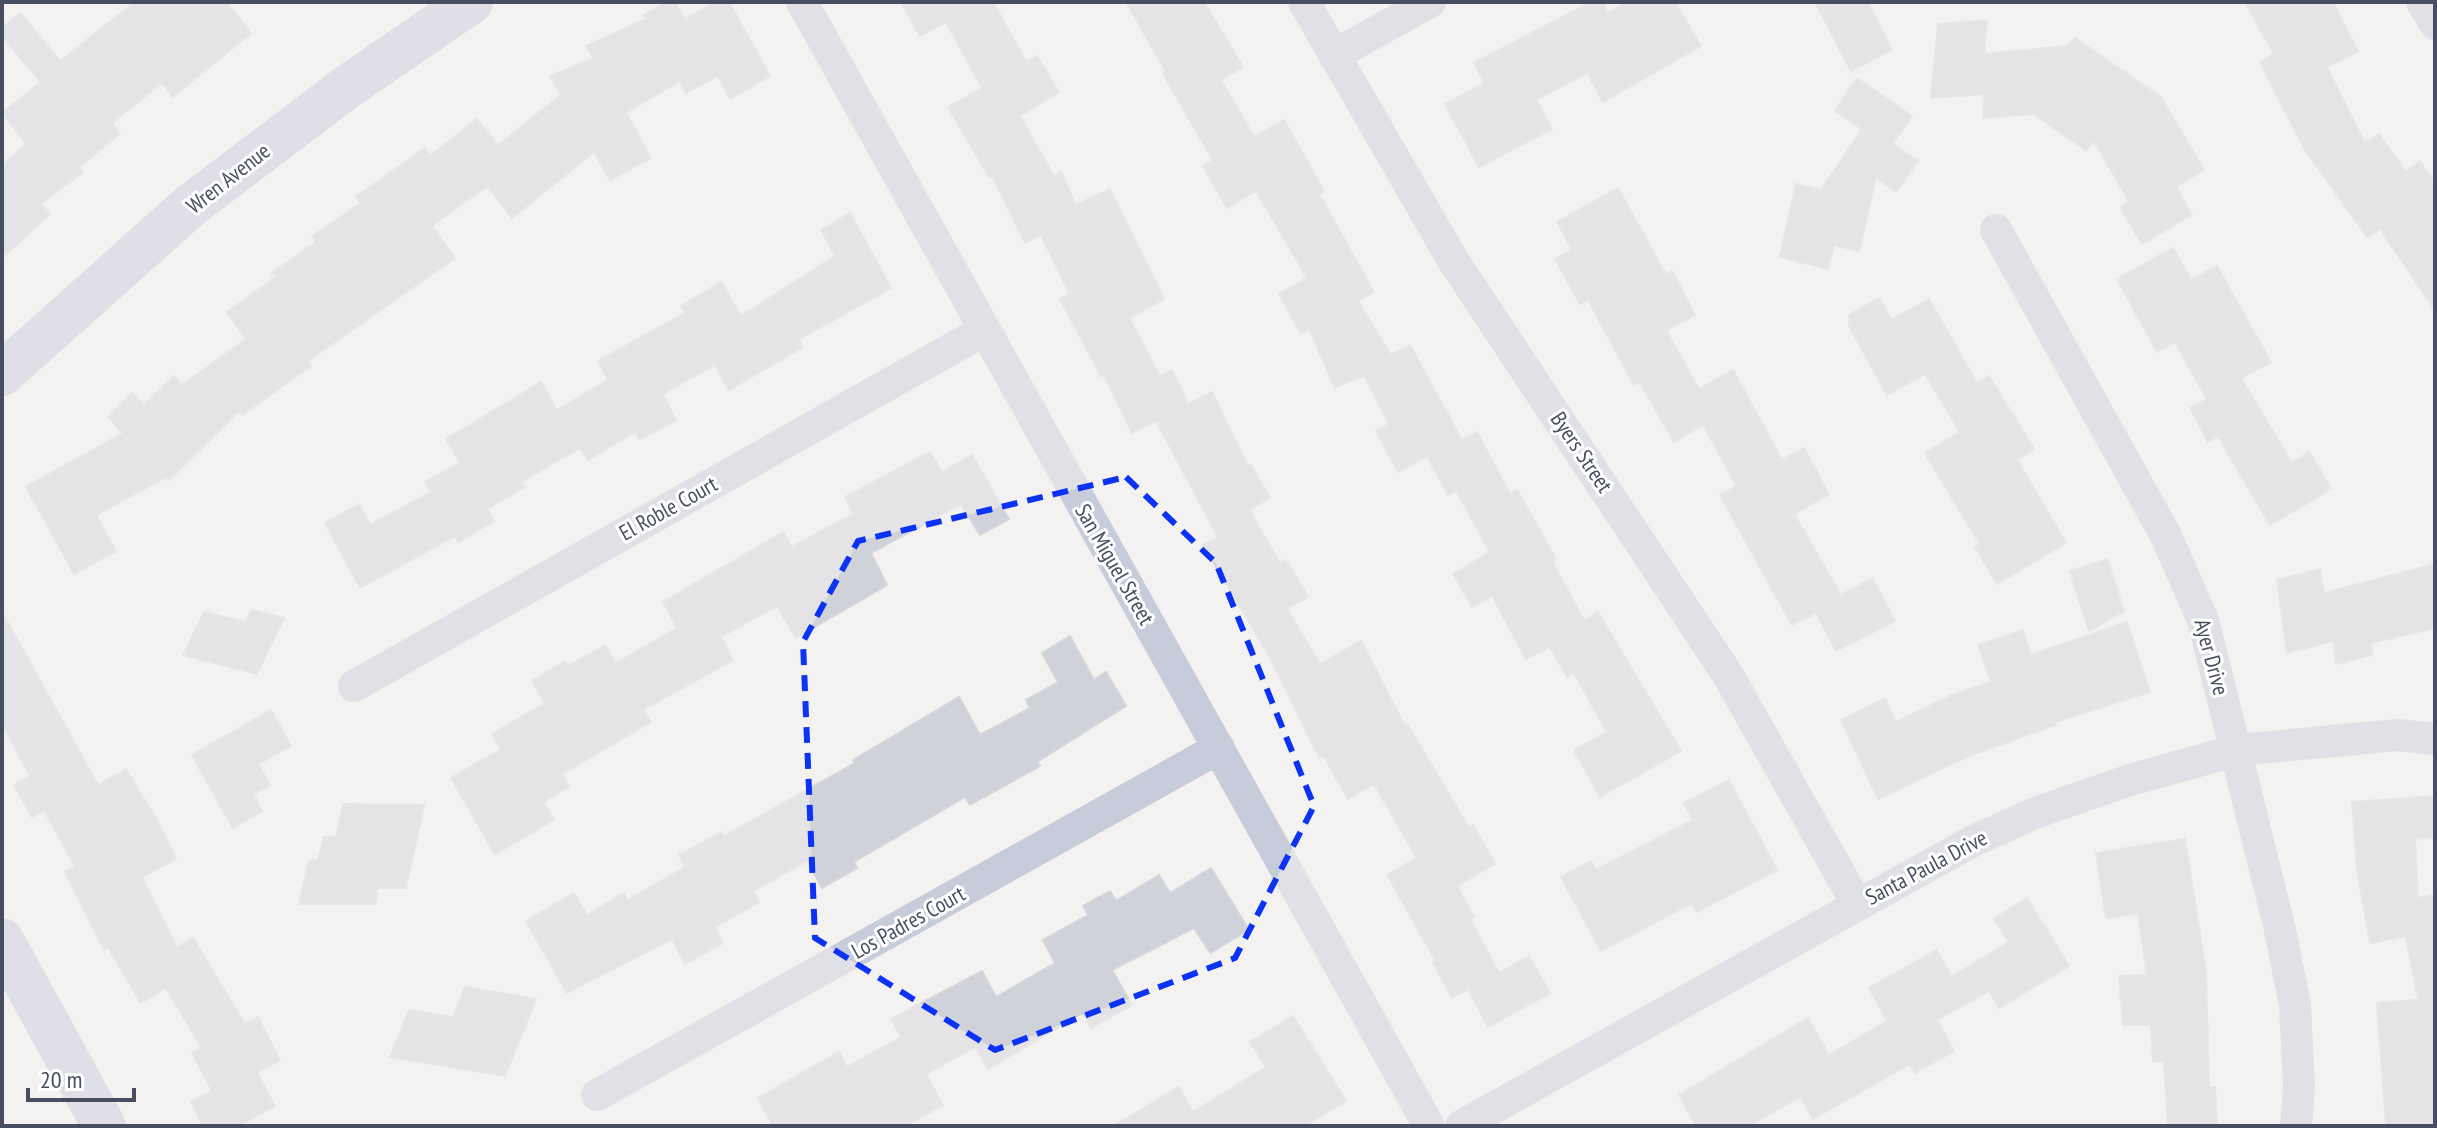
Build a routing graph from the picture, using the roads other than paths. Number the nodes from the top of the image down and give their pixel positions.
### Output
1 (471, 2) edge
2 (802, 2) edge
3 (1304, 2) edge
4 (1430, 2) edge
5 (2422, 2) edge
6 (2435, 24) edge
7 (1334, 55) junction
8 (1996, 230) dead end
9 (983, 331) junction
10 (2, 374) edge
11 (354, 686) dead end
12 (2435, 739) edge
13 (1219, 748) junction
14 (2237, 750) junction
15 (1857, 904) junction
16 (2, 940) edge
17 (597, 1095) dead end
18 (104, 1126) edge
19 (1429, 1126) edge
20 (1461, 1126) edge
21 (2296, 1126) edge

1 - 10 street, Wren Avenue
2 - 9 street, San Miguel Street
3 - 7 street, Byers Street
4 - 7 street
5 - 6 street
7 - 15 street, Byers Street
8 - 14 street, Ayer Drive
9 - 11 street, El Roble Court
9 - 13 street, San Miguel Street
12 - 14 street, Santa Paula Drive
13 - 17 street, Los Padres Court
13 - 19 street, San Miguel Street
14 - 15 street, Santa Paula Drive
14 - 21 street, Ayer Drive
15 - 20 street, Santa Paula Drive
16 - 18 street

